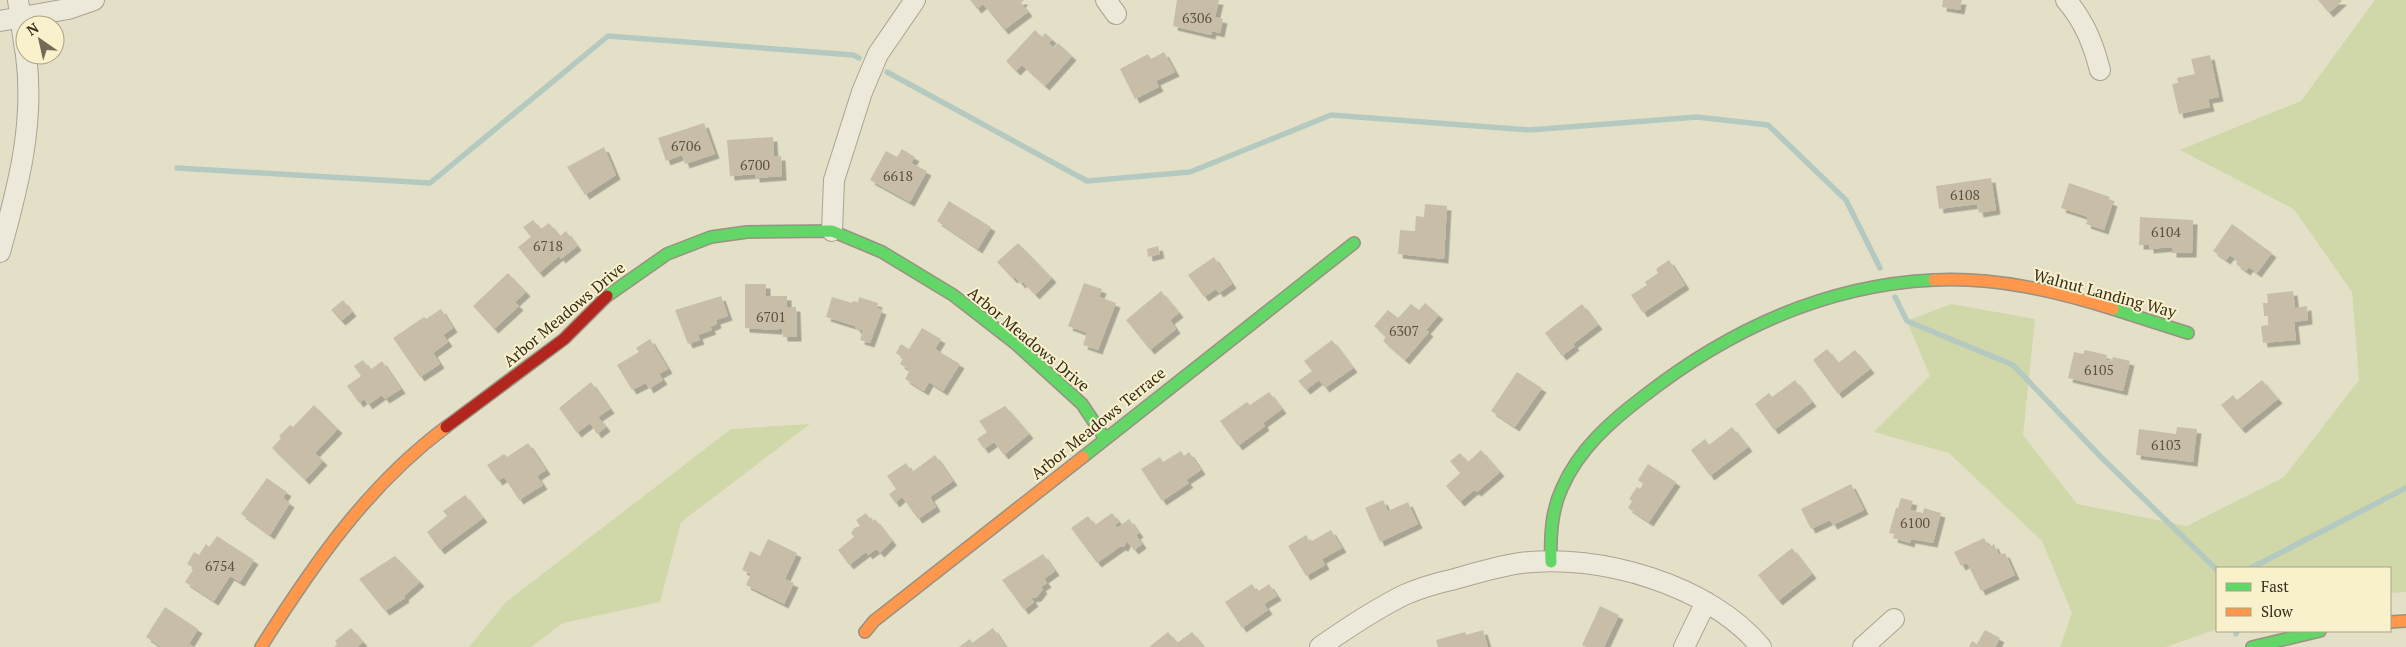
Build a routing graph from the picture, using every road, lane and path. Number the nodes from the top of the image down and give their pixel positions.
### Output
1 (94, 0) edge
2 (915, 0) edge
3 (2066, 0) edge
4 (19, 9) edge
5 (0, 21) edge
6 (27, 65) edge
7 (2100, 70) dead end
8 (832, 231) junction
9 (1354, 243) dead end
10 (0, 252) edge
11 (2188, 332) dead end
12 (1104, 437) junction
13 (1551, 562) junction
14 (1706, 602) junction
15 (1894, 620) dead end
16 (2406, 621) edge
17 (2391, 622) edge
18 (865, 632) dead end
19 (2316, 632) edge
20 (261, 647) edge
21 (1320, 647) edge
22 (1684, 647) edge
23 (1761, 647) edge
24 (1863, 647) edge
25 (2252, 647) edge

1 - 4 street
2 - 8 street
3 - 7 street
4 - 5 street
6 - 10 street
8 - 12 street, Arbor Meadows Drive
8 - 20 street, Arbor Meadows Drive
9 - 12 street, Arbor Meadows Terrace
11 - 13 street, Walnut Landing Way
12 - 18 street, Arbor Meadows Terrace
13 - 14 street
13 - 21 street
14 - 22 street
14 - 23 street
15 - 24 street
16 - 17 street
19 - 25 street

